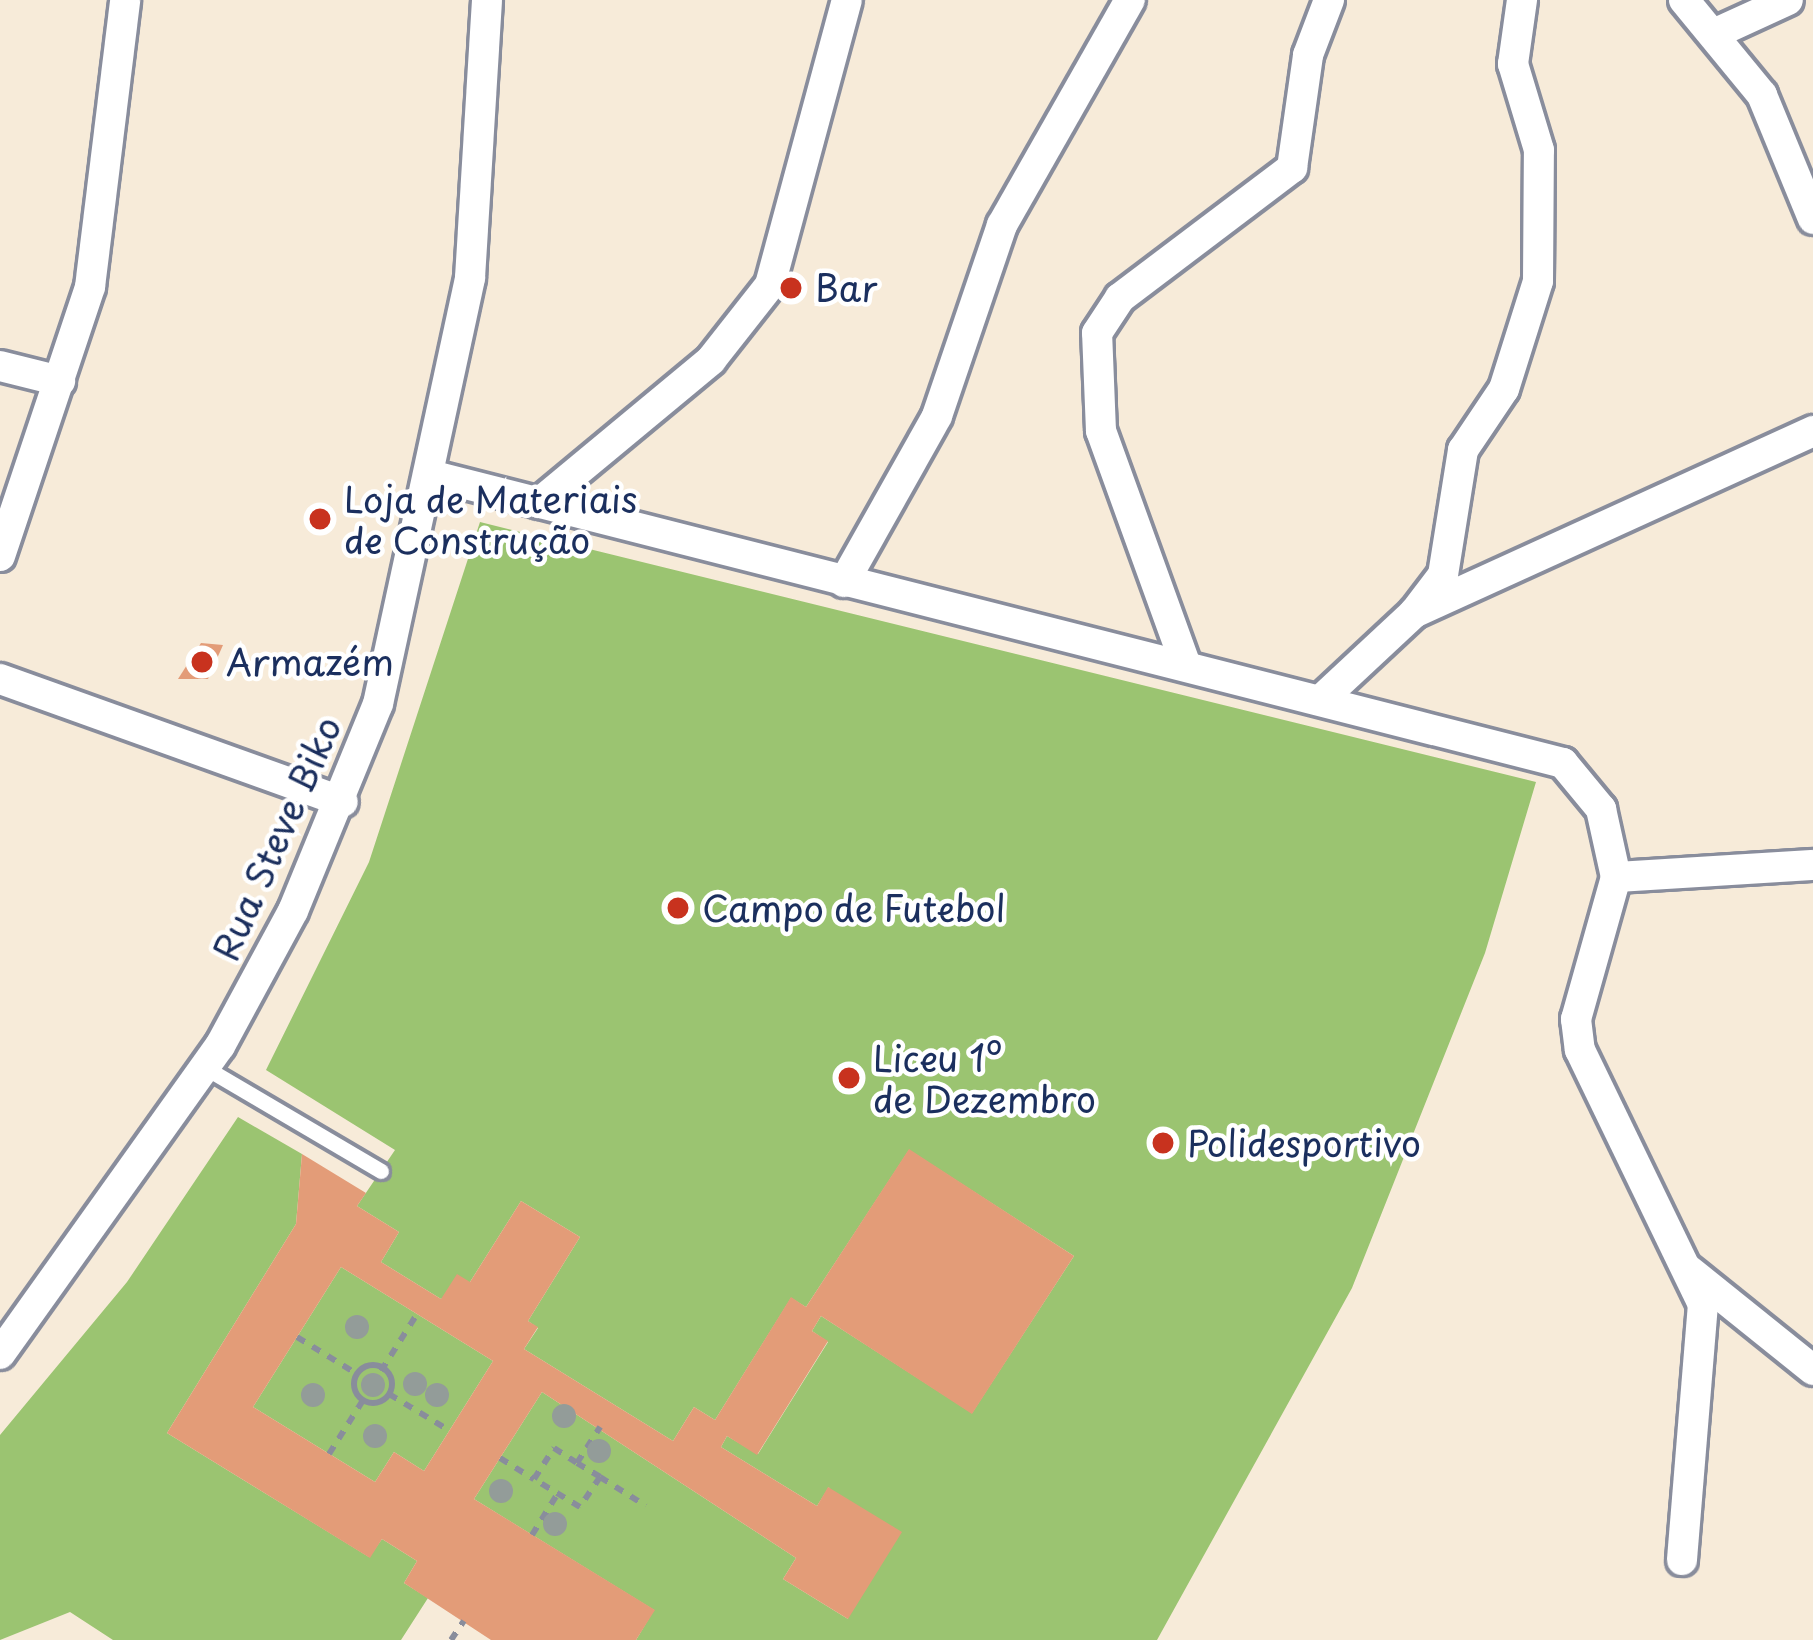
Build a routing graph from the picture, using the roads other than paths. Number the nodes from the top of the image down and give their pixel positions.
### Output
1 (125, 0) edge
2 (487, 0) edge
3 (847, 0) edge
4 (1130, 0) edge
5 (1329, 0) edge
6 (1522, 0) edge
7 (1684, 0) edge
8 (1788, 0) edge
9 (1716, 33) junction
10 (1813, 219) edge
11 (0, 367) edge
12 (60, 381) junction
13 (1813, 430) edge
14 (434, 476) junction
15 (539, 503) junction
16 (0, 556) edge
17 (844, 582) junction
18 (1414, 613) junction
19 (1184, 660) junction
20 (0, 679) edge
21 (1326, 694) junction
22 (343, 802) junction
23 (1813, 866) edge
24 (1616, 877) junction
25 (206, 1068) junction
26 (380, 1171) dead end
27 (1690, 1271) junction
28 (0, 1354) edge
29 (1813, 1370) edge
30 (1682, 1559) dead end

1 - 12 street
2 - 14 street, Rua Steve Biko
3 - 15 street
4 - 17 street
5 - 19 street
6 - 18 street
7 - 9 street
8 - 9 street
9 - 10 street
11 - 12 street
12 - 16 street
13 - 18 street
14 - 15 street
14 - 22 street, Rua Steve Biko
15 - 17 street
17 - 19 street
18 - 21 street
19 - 21 street
20 - 22 street
21 - 24 street
22 - 25 street, Rua Steve Biko
23 - 24 street
24 - 27 street
25 - 26 lane
25 - 28 street, Rua Steve Biko
27 - 29 street
27 - 30 street

